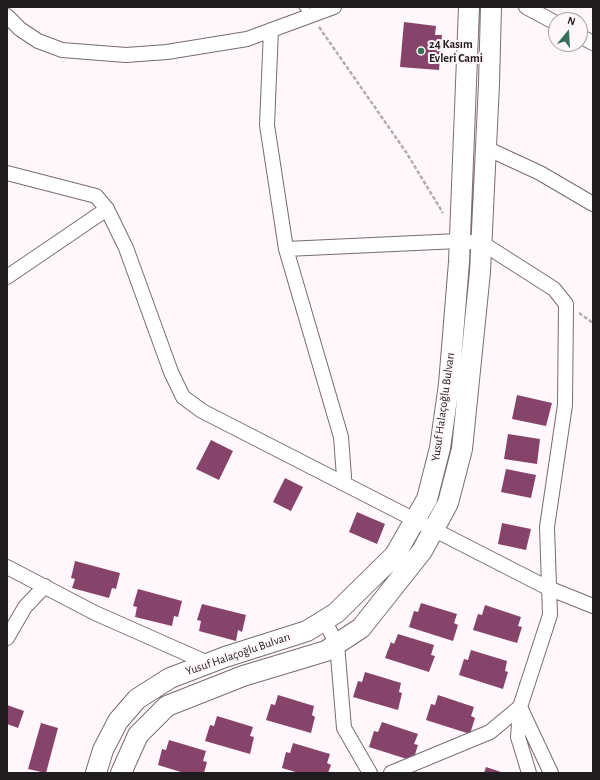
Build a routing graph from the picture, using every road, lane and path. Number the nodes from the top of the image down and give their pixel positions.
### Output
1 (334, 7) edge
2 (469, 7) edge
3 (491, 7) edge
4 (526, 7) edge
5 (307, 10) edge
6 (7, 16) edge
7 (548, 19) edge
8 (270, 30) junction
9 (486, 148) junction
10 (7, 173) edge
11 (593, 204) edge
12 (107, 209) junction
13 (459, 241) junction
14 (482, 243) junction
15 (286, 249) junction
16 (7, 277) edge
17 (342, 483) junction
18 (414, 520) junction
19 (434, 530) junction
20 (7, 567) edge
21 (45, 586) junction
22 (548, 588) junction
23 (593, 606) edge
24 (324, 620) junction
25 (7, 638) edge
26 (337, 644) junction
27 (208, 663) junction
28 (520, 707) junction
29 (96, 773) edge
30 (122, 773) edge
31 (370, 773) edge
32 (391, 773) edge
33 (529, 773) edge
34 (551, 773) edge

1 - 5 street
2 - 13 street, Yusuf Halaçoğlu Bulvarı
3 - 9 street, Yusuf Halaçoğlu Bulvarı
4 - 7 street
5 - 8 street
5 - 13 path
6 - 8 street
8 - 15 street
9 - 11 street
9 - 14 street, Yusuf Halaçoğlu Bulvarı
10 - 12 street
12 - 16 street
12 - 17 street
13 - 14 street
13 - 15 street
13 - 18 street, Yusuf Halaçoğlu Bulvarı
14 - 19 street, Yusuf Halaçoğlu Bulvarı
14 - 22 street
15 - 17 street
17 - 18 street
18 - 19 street
18 - 24 street, Yusuf Halaçoğlu Bulvarı
19 - 22 street
19 - 26 street, Yusuf Halaçoğlu Bulvarı
20 - 21 street
21 - 25 street
21 - 27 street
22 - 23 street
22 - 28 street
24 - 26 street
24 - 27 street, Yusuf Halaçoğlu Bulvarı
26 - 30 street, Yusuf Halaçoğlu Bulvarı
26 - 31 street
27 - 29 street, Yusuf Halaçoğlu Bulvarı
28 - 32 street
28 - 33 street
28 - 34 street

